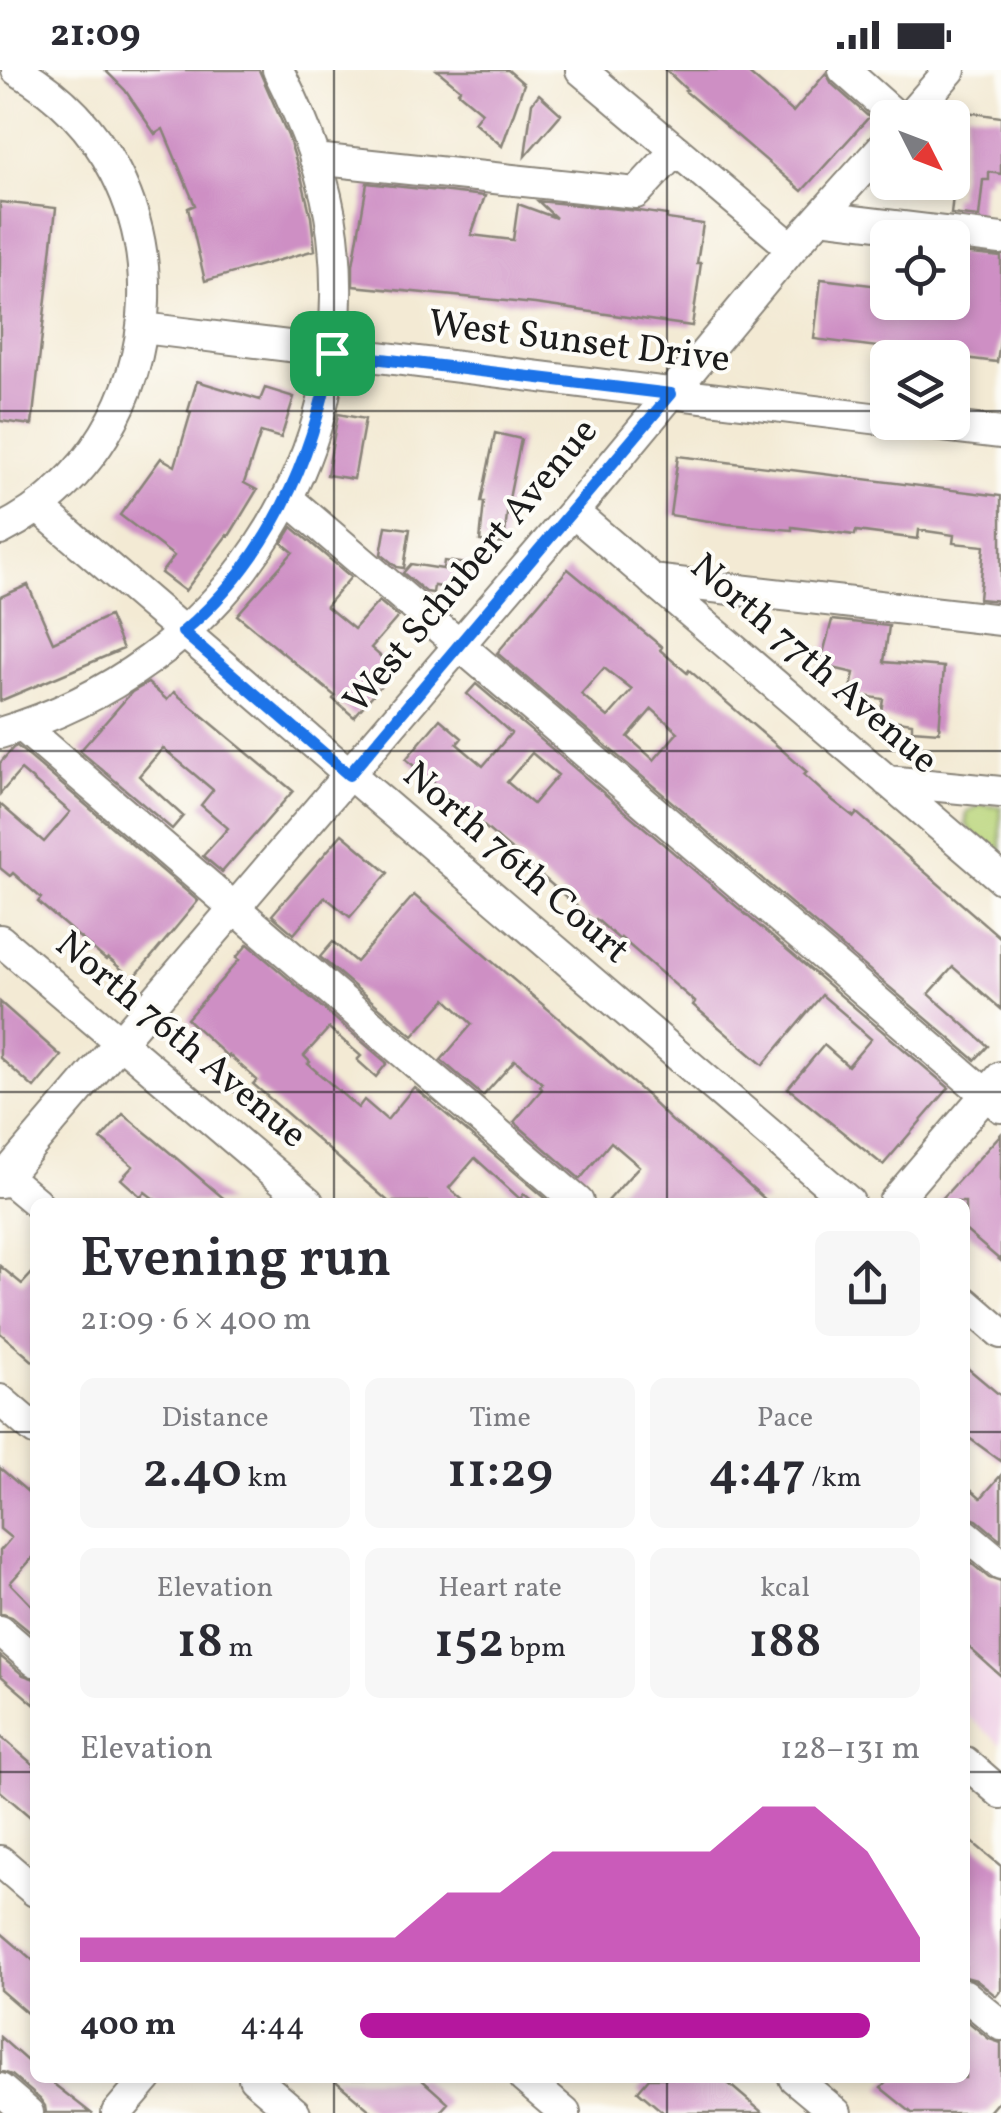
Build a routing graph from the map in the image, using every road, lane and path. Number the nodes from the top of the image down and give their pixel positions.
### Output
1 (16, 70) edge
2 (278, 70) edge
3 (581, 70) edge
4 (844, 70) edge
5 (950, 70) edge
6 (878, 100) edge
7 (924, 100) edge
8 (676, 150) junction
9 (315, 159) junction
10 (870, 160) edge
11 (820, 216) junction
12 (1001, 238) edge
13 (792, 248) junction
14 (143, 328) junction
15 (332, 353) junction
16 (671, 394) junction
17 (870, 418) edge
18 (970, 429) edge
19 (1001, 433) edge
20 (287, 498) junction
21 (38, 506) junction
22 (573, 512) junction
23 (0, 530) edge
24 (652, 580) junction
25 (1001, 620) edge
26 (183, 632) junction
27 (460, 644) junction
28 (11, 729) edge
29 (349, 775) junction
30 (887, 781) junction
31 (1001, 792) edge
32 (1001, 878) edge
33 (234, 909) junction
34 (0, 940) edge
35 (119, 1041) junction
36 (996, 1093) edge
37 (2, 1176) edge
38 (31, 1198) edge
39 (303, 1198) edge
40 (573, 1198) edge
41 (844, 1198) edge
42 (898, 1198) edge
43 (970, 1306) edge
44 (1001, 1332) edge
45 (0, 1400) edge
46 (30, 1426) edge
47 (970, 1538) edge
48 (1001, 1564) edge
49 (0, 1632) edge
50 (30, 1657) edge
51 (970, 1766) edge
52 (1001, 1793) edge
53 (0, 1861) edge
54 (30, 1887) edge
55 (970, 1999) edge
56 (1001, 2026) edge
57 (143, 2083) edge
58 (260, 2083) edge
59 (530, 2083) edge
60 (800, 2083) edge
61 (0, 2089) edge
62 (28, 2113) edge
63 (117, 2113) edge
64 (295, 2113) edge
65 (565, 2113) edge
66 (836, 2113) edge

1 - 14 street
2 - 9 street
3 - 8 street
4 - 6 street
5 - 7 street
8 - 9 street
8 - 13 street
9 - 15 street
10 - 11 street, West Schubert Avenue
11 - 12 street
11 - 13 street, West Schubert Avenue
13 - 16 street, West Schubert Avenue
14 - 15 street, West Sunset Drive
14 - 21 street
15 - 16 street, West Sunset Drive
15 - 20 street
16 - 17 street, West Sunset Drive
16 - 22 street, West Schubert Avenue
18 - 19 street
20 - 26 street
20 - 27 street
21 - 23 street
21 - 26 street, North 76th Court
22 - 24 street, North 77th Avenue
22 - 27 street, West Schubert Avenue
24 - 25 street
24 - 30 street, North 77th Avenue
26 - 28 street
26 - 29 street, North 76th Court
27 - 29 street, West Schubert Avenue
27 - 36 street
28 - 33 street
29 - 33 street, West Schubert Avenue
29 - 41 street, North 76th Court
30 - 31 street
30 - 32 street, North 77th Avenue
33 - 35 street, West Schubert Avenue
33 - 40 street
34 - 35 street, North 76th Avenue
35 - 37 street, West Schubert Avenue
35 - 39 street, North 76th Avenue
36 - 42 street
37 - 38 street
43 - 44 street
45 - 46 street
47 - 48 street
49 - 50 street
51 - 52 street
53 - 54 street
55 - 56 street
57 - 63 street
58 - 64 street
59 - 65 street
60 - 66 street
61 - 62 street

